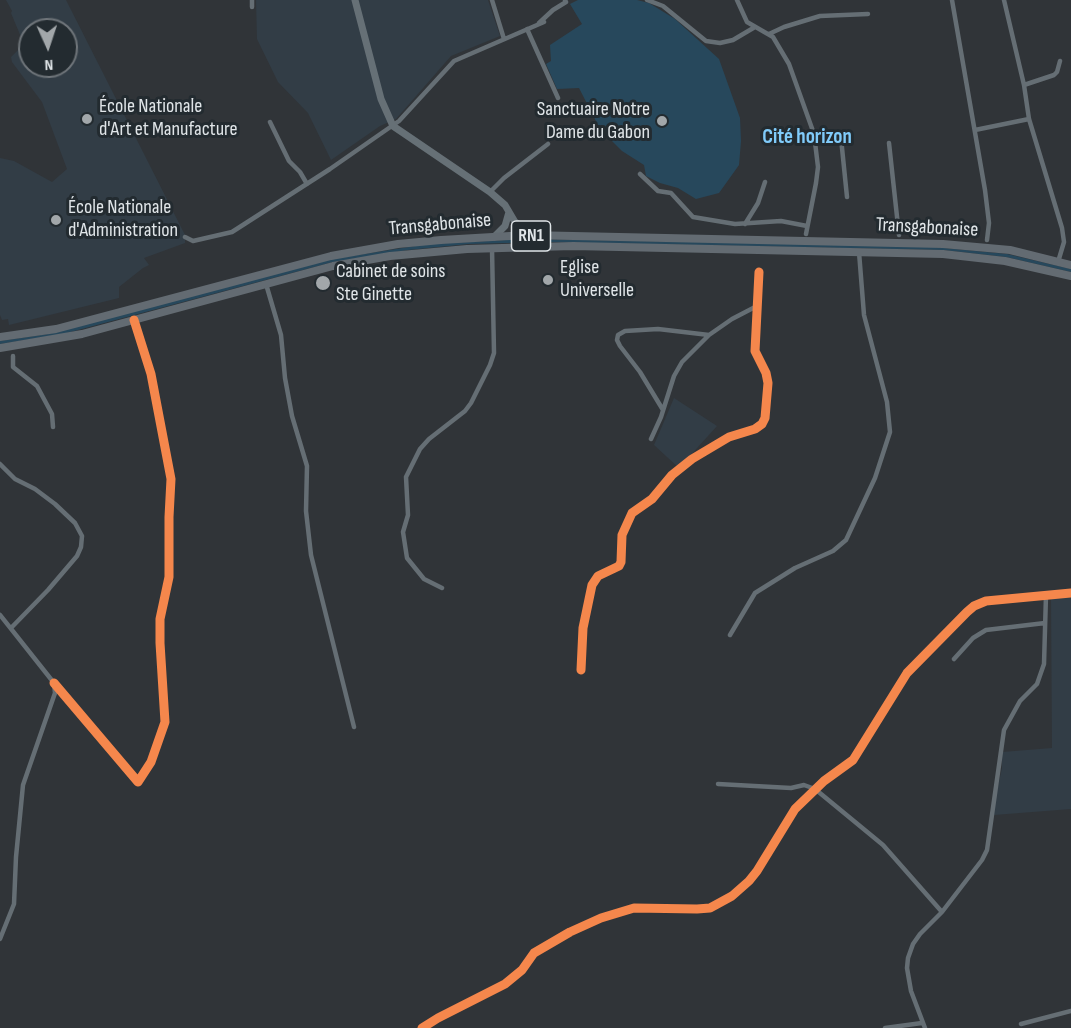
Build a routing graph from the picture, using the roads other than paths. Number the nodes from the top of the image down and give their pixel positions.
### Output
1 (252, 0) edge
2 (355, 0) edge
3 (492, 0) edge
4 (647, 0) edge
5 (737, 0) edge
6 (952, 0) edge
7 (1004, 0) edge
8 (567, 1) edge
9 (252, 7) dead end
10 (868, 14) dead end
11 (755, 27) junction
12 (527, 29) junction
13 (769, 34) junction
14 (504, 39) junction
15 (1060, 61) dead end
16 (1024, 85) junction
17 (558, 98) dead end
18 (1029, 119) junction
19 (270, 122) dead end
20 (393, 126) junction
21 (975, 130) junction
22 (814, 134) junction
23 (889, 143) dead end
24 (548, 144) dead end
25 (640, 174) dead end
26 (765, 182) dead end
27 (307, 184) junction
28 (490, 192) junction
29 (847, 197) dead end
30 (509, 212) junction
31 (745, 224) junction
32 (807, 226) junction
33 (806, 234) dead end
34 (899, 235) dead end
35 (543, 236) junction
36 (185, 237) dead end
37 (494, 237) junction
38 (987, 240) dead end
39 (492, 248) junction
40 (859, 252) junction
41 (1058, 262) junction
42 (1071, 265) edge
43 (759, 272) dead end
44 (1071, 276) edge
45 (266, 283) junction
46 (757, 306) junction
47 (134, 320) junction
48 (709, 335) junction
49 (0, 337) edge
50 (0, 348) edge
51 (13, 356) dead end
52 (663, 411) junction
53 (53, 427) dead end
54 (651, 439) dead end
55 (0, 464) edge
56 (442, 588) dead end
57 (1071, 593) edge
58 (1046, 594) junction
59 (0, 615) edge
60 (1045, 623) junction
61 (10, 628) junction
62 (730, 635) dead end
63 (954, 659) dead end
64 (581, 670) dead end
65 (54, 683) junction
66 (354, 727) dead end
67 (718, 784) dead end
68 (815, 789) junction
69 (942, 912) junction
70 (0, 939) edge
71 (1071, 1011) edge
72 (1021, 1024) dead end
73 (923, 1025) edge
74 (422, 1028) edge
75 (885, 1028) edge

1 - 9 street
2 - 20 street
3 - 14 street
4 - 11 street
5 - 11 street
6 - 21 street
7 - 16 street
8 - 12 street
10 - 13 street
11 - 13 street
12 - 14 street
12 - 17 street
13 - 22 street
14 - 20 street
15 - 16 street
16 - 18 street
18 - 21 street
18 - 41 street
19 - 27 street
20 - 27 street
20 - 28 street
21 - 38 street
22 - 29 street
22 - 32 street
23 - 34 street
24 - 28 street
25 - 31 street
26 - 31 street
27 - 36 street
28 - 30 street
30 - 35 street
30 - 37 street
31 - 32 street
32 - 33 street
35 - 37 highway, Transgabonaise / RN1
35 - 41 highway, Transgabonaise / RN1
37 - 49 highway, Transgabonaise / RN1
39 - 40 highway, Transgabonaise / RN1
39 - 45 highway, Transgabonaise / RN1
39 - 56 street
40 - 44 highway, Transgabonaise / RN1
40 - 62 street
41 - 42 highway, Transgabonaise / RN1
43 - 46 street
45 - 47 highway, Transgabonaise / RN1
45 - 66 street
46 - 48 street
46 - 64 street
47 - 50 highway, Transgabonaise / RN1
47 - 65 street
48 - 52 street
48 - 52 street
51 - 53 street
52 - 54 street
55 - 61 street
57 - 58 street
58 - 60 street
58 - 68 street
59 - 61 street
60 - 63 street
60 - 69 street
61 - 65 street
65 - 70 street
67 - 68 street
68 - 69 street
68 - 74 street
69 - 73 street
71 - 72 street
73 - 75 street

